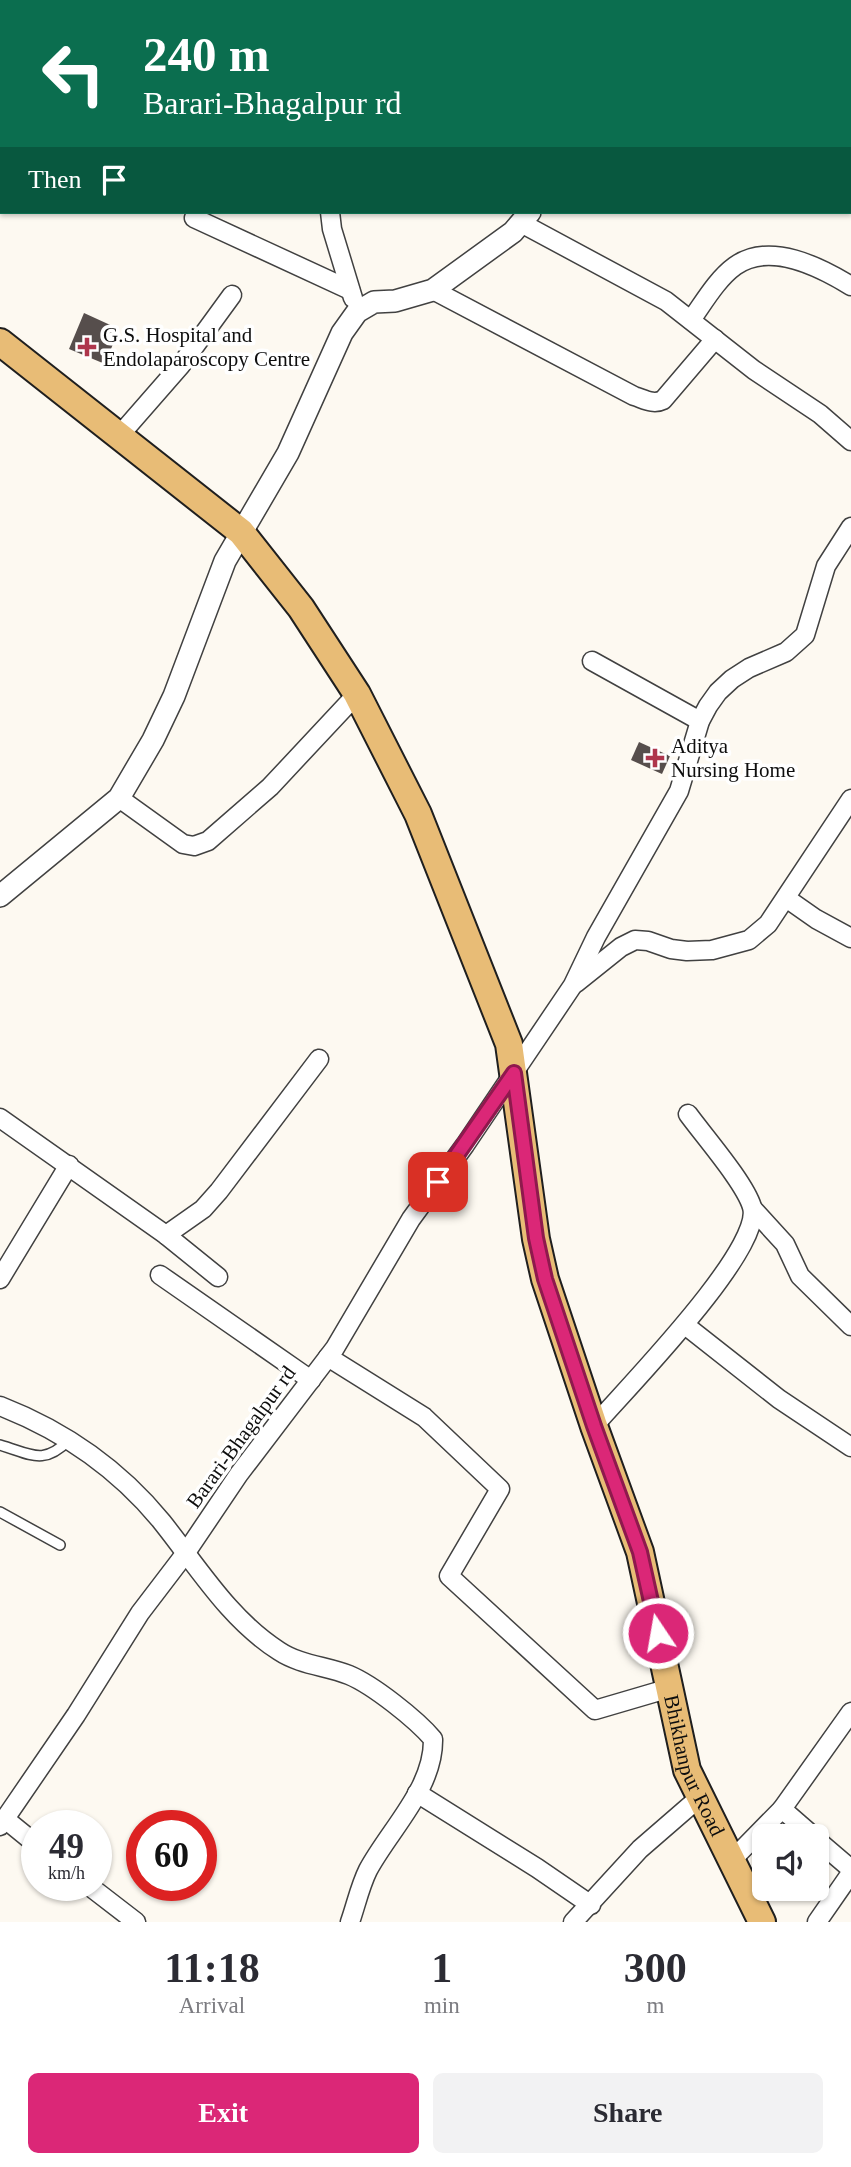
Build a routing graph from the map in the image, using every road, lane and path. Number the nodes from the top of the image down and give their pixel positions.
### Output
1 (330, 214) edge
2 (194, 218) dead end
3 (521, 222) edge
4 (851, 286) edge
5 (433, 289) junction
6 (350, 290) junction
7 (232, 295) dead end
8 (357, 312) junction
9 (691, 320) junction
10 (715, 339) junction
11 (0, 342) edge
12 (119, 436) junction
13 (851, 442) edge
14 (851, 527) edge
15 (241, 532) junction
16 (592, 661) dead end
17 (357, 694) junction
18 (700, 721) junction
19 (119, 798) junction
20 (851, 799) edge
21 (0, 896) edge
22 (786, 898) junction
23 (851, 938) edge
24 (573, 985) junction
25 (319, 1059) dead end
26 (514, 1073) junction
27 (688, 1114) dead end
28 (0, 1118) edge
29 (69, 1165) junction
30 (753, 1209) junction
31 (166, 1236) junction
32 (160, 1275) dead end
33 (218, 1277) dead end
34 (0, 1279) edge
35 (685, 1325) junction
36 (851, 1326) edge
37 (328, 1357) junction
38 (311, 1380) junction
39 (0, 1406) edge
40 (594, 1426) junction
41 (69, 1440) junction
42 (0, 1445) edge
43 (851, 1447) edge
44 (0, 1512) edge
45 (60, 1545) dead end
46 (185, 1554) junction
47 (670, 1688) junction
48 (851, 1712) edge
49 (417, 1793) junction
50 (700, 1797) junction
51 (782, 1809) junction
52 (2, 1822) edge
53 (799, 1824) edge
54 (21, 1834) edge
55 (829, 1853) edge
56 (731, 1861) junction
57 (850, 1876) edge
58 (109, 1901) edge
59 (591, 1905) junction
60 (136, 1922) edge
61 (350, 1922) edge
62 (573, 1922) edge
63 (761, 1922) edge
64 (817, 1922) edge

1 - 6 street
2 - 6 street
3 - 5 street
3 - 9 street
4 - 9 street
5 - 8 street
5 - 10 street
6 - 8 street
7 - 12 street
8 - 15 street
9 - 10 street
10 - 13 street
11 - 12 main road, Bhikhanpur Road
12 - 15 main road, Bhikhanpur Road
14 - 18 street
15 - 17 main road, Bhikhanpur Road
15 - 19 street
16 - 18 street
17 - 19 street
17 - 26 main road, Bhikhanpur Road
18 - 24 street
19 - 21 street
20 - 22 street
22 - 23 street
22 - 24 street
24 - 26 street, Barari-Bhagalpur rd
25 - 31 street
26 - 37 street, Barari-Bhagalpur rd
26 - 40 main road, Bhikhanpur Road
27 - 30 street
28 - 29 street
29 - 31 street
29 - 34 street
30 - 35 street
30 - 36 street
31 - 33 street
32 - 38 street
35 - 40 street
35 - 43 street
37 - 38 street, Barari-Bhagalpur rd
37 - 47 street
38 - 46 street, Barari-Bhagalpur rd
39 - 41 street
40 - 47 main road, Bhikhanpur Road
41 - 42 lane
41 - 46 street
44 - 45 lane
46 - 49 street
46 - 52 street, Barari-Bhagalpur rd
47 - 50 main road, Bhikhanpur Road
48 - 51 street
49 - 59 street
49 - 61 street
50 - 56 main road, Bhikhanpur Road
50 - 59 street
51 - 53 street
51 - 56 street
52 - 54 street
55 - 57 street
56 - 63 main road, Bhikhanpur Road
57 - 64 street
58 - 60 street
59 - 62 street

